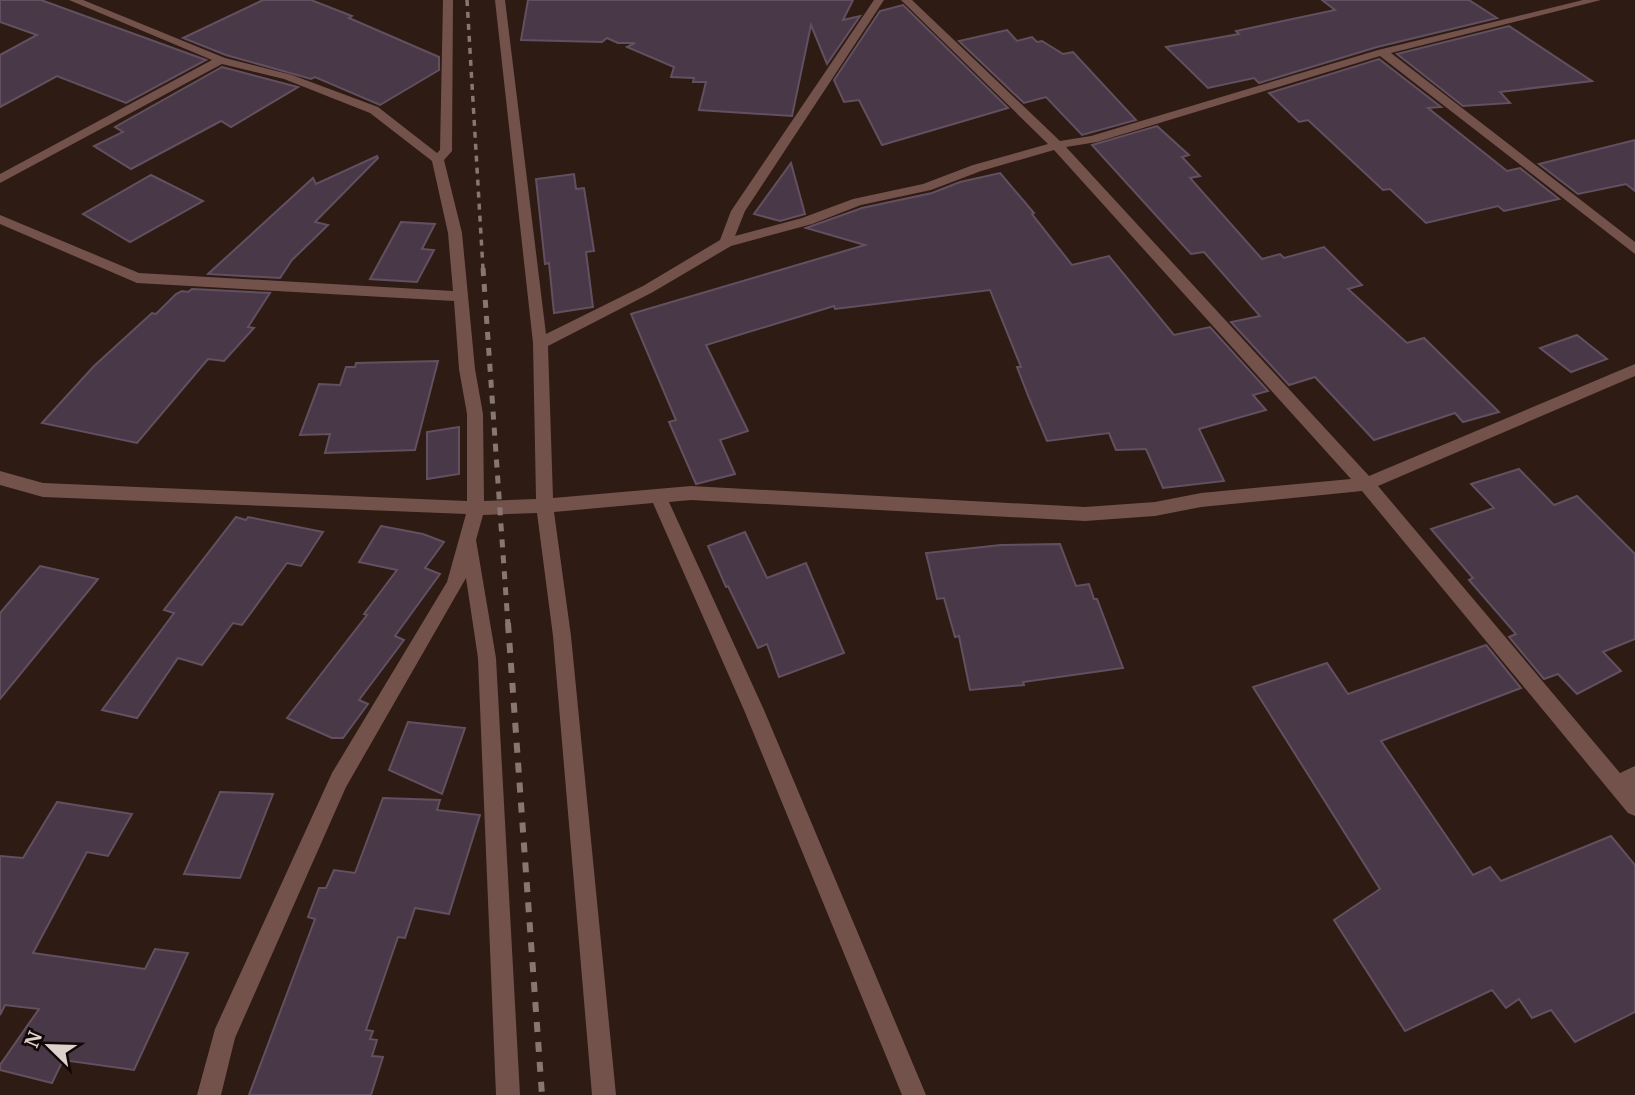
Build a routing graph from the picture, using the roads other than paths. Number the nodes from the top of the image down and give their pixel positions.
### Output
1 (74, 0) edge
2 (448, 0) edge
3 (500, 0) edge
4 (879, 0) edge
5 (906, 0) edge
6 (1596, 0) edge
7 (1382, 51) junction
8 (221, 60) junction
9 (1058, 145) junction
10 (438, 160) junction
11 (0, 179) edge
12 (0, 219) edge
13 (726, 243) junction
14 (1635, 250) edge
15 (459, 296) junction
16 (540, 343) junction
17 (1635, 370) edge
18 (0, 478) edge
19 (1366, 484) junction
20 (657, 494) junction
21 (545, 506) junction
22 (475, 508) junction
23 (467, 536) junction
24 (1626, 780) edge
25 (1635, 806) edge
26 (209, 1095) edge
27 (508, 1095) edge
28 (604, 1095) edge
29 (914, 1095) edge

1 - 8 street
2 - 10 street
3 - 16 street
4 - 13 street
5 - 9 street
6 - 7 street
7 - 9 street
7 - 14 street
8 - 10 street
8 - 11 street
9 - 13 street
9 - 19 street
10 - 15 street
12 - 15 street
13 - 16 street
15 - 22 street
16 - 21 street
17 - 19 street
18 - 22 street
19 - 20 street
19 - 24 street
20 - 21 street
20 - 29 street
21 - 22 street
21 - 28 street
22 - 23 street
23 - 26 street
23 - 27 street
24 - 25 street

